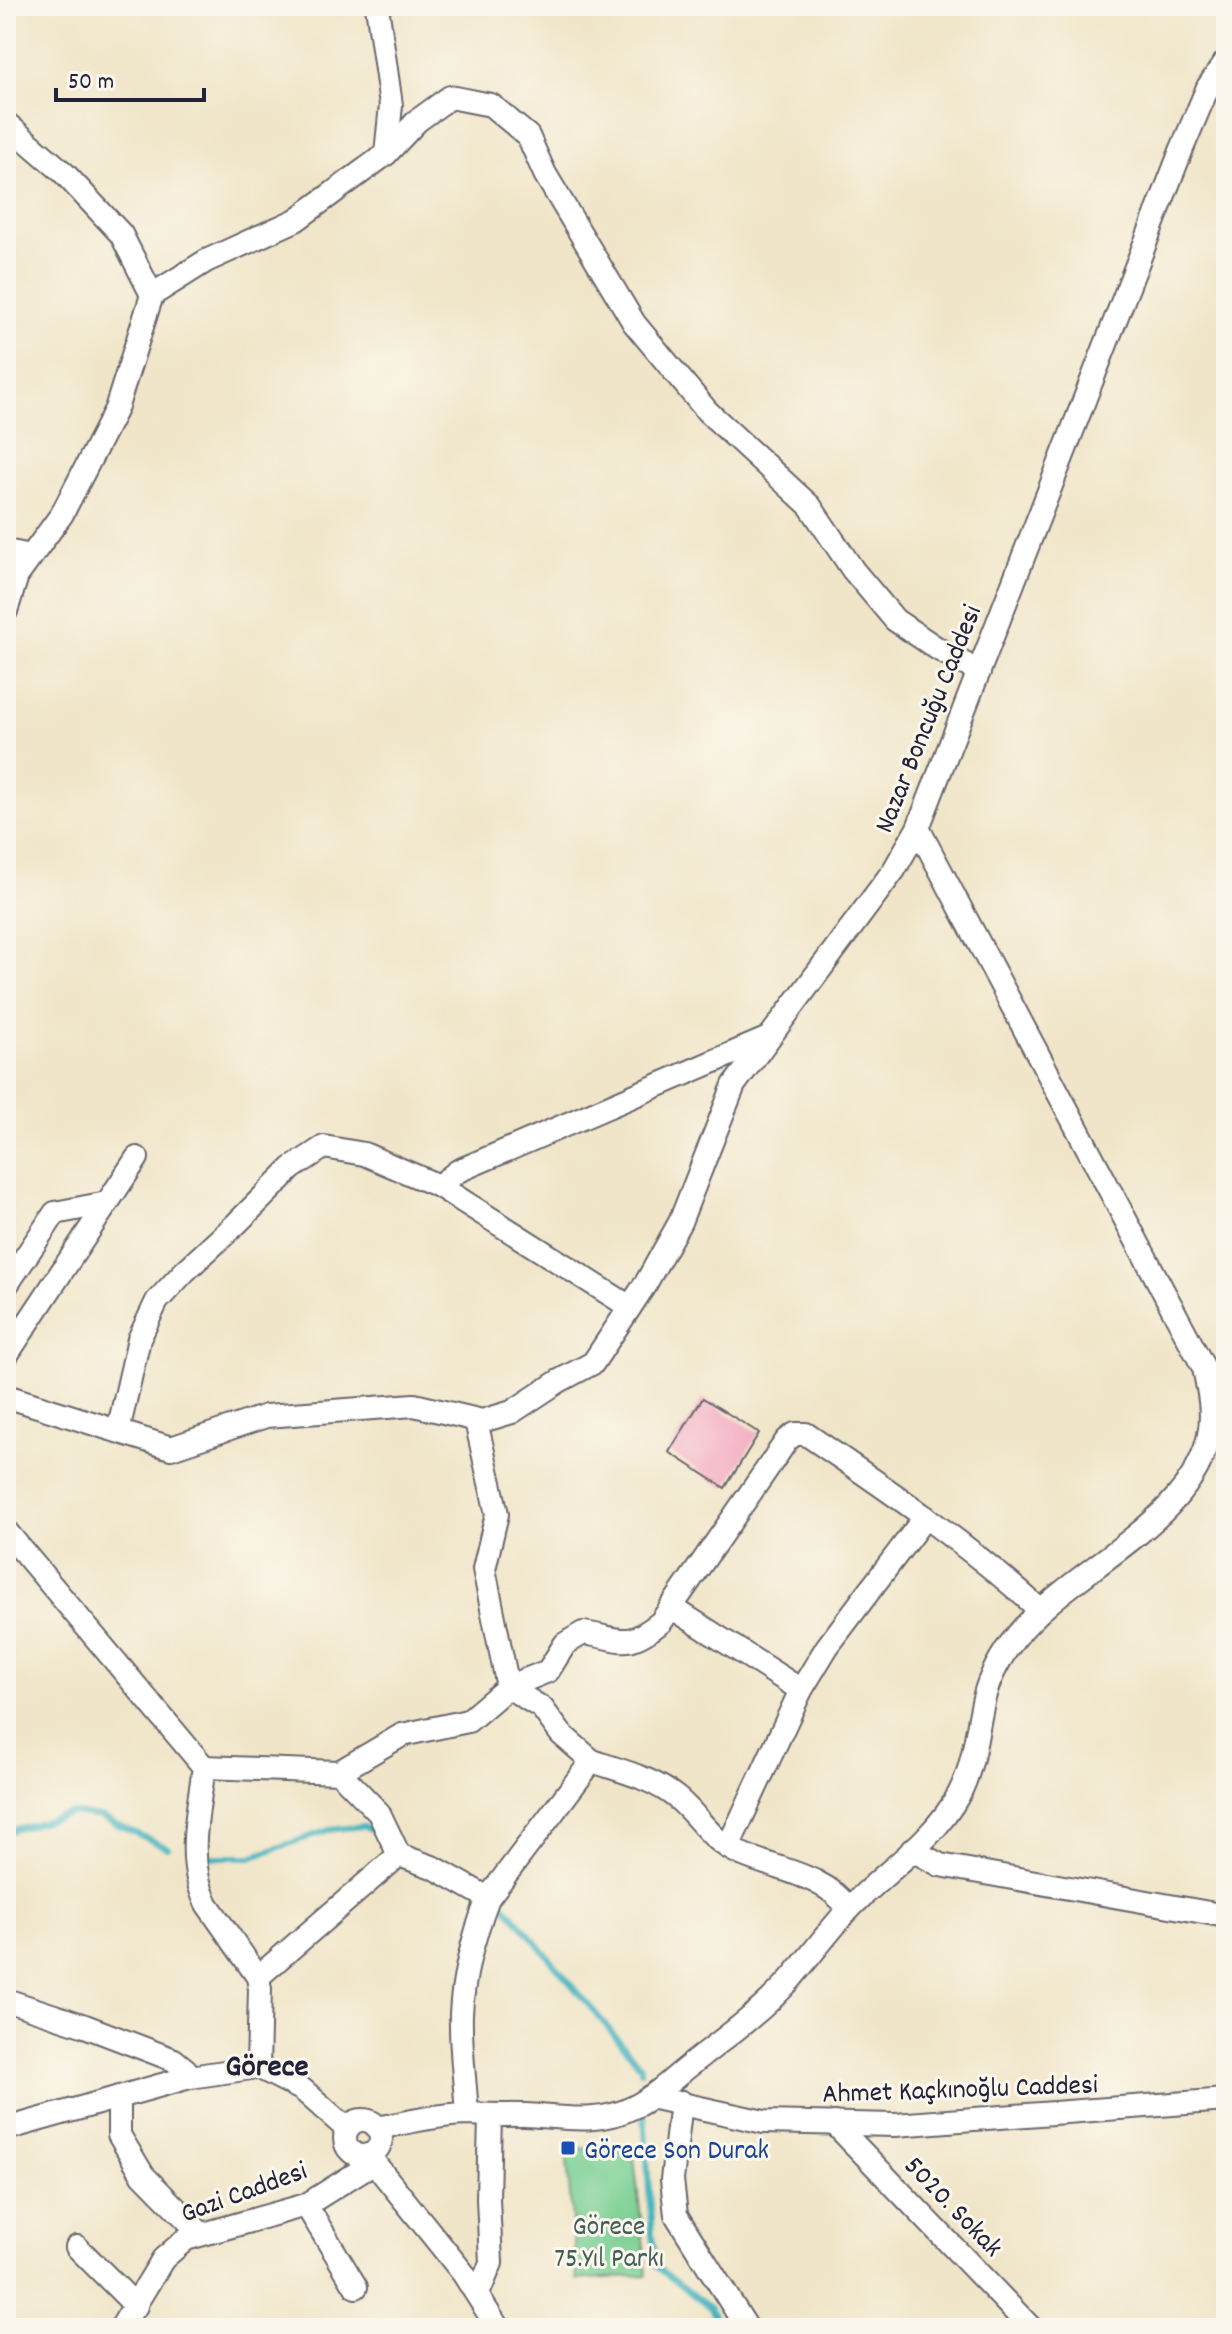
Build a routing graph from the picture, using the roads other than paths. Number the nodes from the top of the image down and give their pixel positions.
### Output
1 (377, 6) edge
2 (1226, 61) edge
3 (6, 123) edge
4 (386, 154) junction
5 (152, 295) junction
6 (6, 551) edge
7 (31, 556) junction
8 (6, 611) edge
9 (979, 672) junction
10 (918, 828) junction
11 (769, 1038) junction
12 (137, 1158) dead end
13 (439, 1186) junction
14 (107, 1203) junction
15 (6, 1286) edge
16 (630, 1307) junction
17 (6, 1356) edge
18 (6, 1396) edge
19 (476, 1421) junction
20 (1218, 1422) edge
21 (118, 1431) junction
22 (925, 1517) junction
23 (6, 1531) edge
24 (671, 1607) junction
25 (1040, 1610) junction
26 (508, 1687) junction
27 (801, 1690) junction
28 (592, 1761) junction
29 (204, 1767) junction
30 (339, 1772) junction
31 (394, 1845) junction
32 (728, 1847) junction
33 (912, 1850) junction
34 (488, 1898) junction
35 (849, 1909) junction
36 (1226, 1916) edge
37 (258, 1977) junction
38 (6, 2000) edge
39 (258, 2067) junction
40 (190, 2077) junction
41 (119, 2097) junction
42 (650, 2097) junction
43 (1226, 2100) edge
44 (681, 2102) junction
45 (467, 2114) junction
46 (490, 2116) junction
47 (834, 2123) junction
48 (377, 2128) junction
49 (6, 2129) edge
50 (347, 2129) junction
51 (370, 2159) junction
52 (306, 2205) junction
53 (201, 2234) junction
54 (77, 2247) dead end
55 (356, 2287) dead end
56 (478, 2294) junction
57 (136, 2306) junction
58 (121, 2328) edge
59 (498, 2328) edge
60 (747, 2328) edge
61 (1031, 2328) edge

1 - 4 street
2 - 9 street, Nazar Boncuğu Caddesi
3 - 5 street
4 - 5 street
4 - 9 street
5 - 7 street
6 - 7 street
7 - 8 street
9 - 10 street, Nazar Boncuğu Caddesi
10 - 11 street, Nazar Boncuğu Caddesi
10 - 20 street
11 - 13 street
11 - 16 street, Nazar Boncuğu Caddesi
12 - 14 street
13 - 16 street
13 - 21 street
14 - 15 street
14 - 17 street
16 - 19 street, Nazar Boncuğu Caddesi
18 - 21 street
19 - 21 street
19 - 26 street
20 - 25 street
22 - 24 street
22 - 25 street
22 - 27 street
23 - 29 street
24 - 26 street
24 - 27 street
25 - 33 street
26 - 28 street
26 - 30 street
27 - 32 street
28 - 32 street
28 - 34 street
29 - 30 street
29 - 37 street
30 - 31 street
31 - 34 street
31 - 37 street
32 - 35 street
33 - 35 street
33 - 36 street
34 - 45 street
35 - 42 street
37 - 39 street
38 - 40 street
39 - 40 street
39 - 50 street
40 - 41 street
41 - 49 street
41 - 53 street
42 - 44 street, Ahmet Kaçkınoğlu Caddesi
42 - 46 street
43 - 47 street, Ahmet Kaçkınoğlu Caddesi
44 - 47 street, Ahmet Kaçkınoğlu Caddesi
44 - 60 street
45 - 46 street
45 - 48 street
46 - 56 street
47 - 61 street, 5020. Sokak
48 - 50 street
48 - 51 street
50 - 51 street
51 - 52 street, Gazi Caddesi
51 - 56 street
52 - 53 street, Gazi Caddesi
52 - 55 street
53 - 57 street, Gazi Caddesi
54 - 57 street
56 - 59 street
57 - 58 street, Gazi Caddesi

